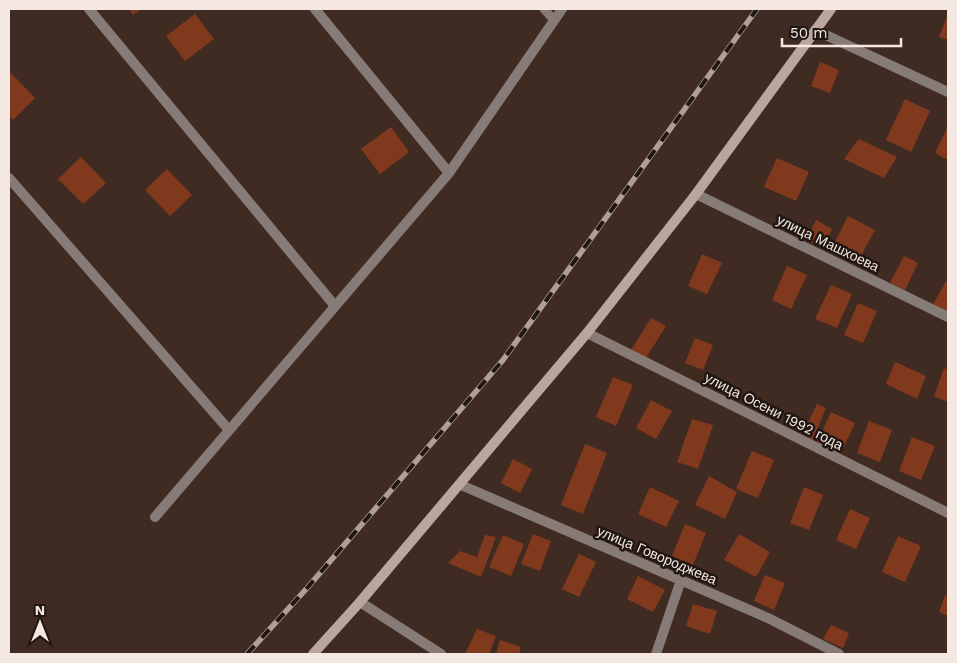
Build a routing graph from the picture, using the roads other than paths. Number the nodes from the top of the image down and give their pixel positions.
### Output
1 (89, 9) edge
2 (315, 9) edge
3 (544, 9) edge
4 (562, 9) edge
5 (830, 9) edge
6 (554, 20) junction
7 (815, 30) junction
8 (948, 92) edge
9 (448, 172) junction
10 (9, 178) edge
11 (696, 194) junction
12 (335, 306) junction
13 (948, 317) edge
14 (587, 333) junction
15 (229, 430) junction
16 (461, 485) junction
17 (948, 513) edge
18 (155, 517) dead end
19 (681, 580) junction
20 (360, 602) junction
21 (313, 654) edge
22 (441, 654) edge
23 (656, 654) edge
24 (840, 654) edge

1 - 12 street
2 - 9 street
3 - 6 lane
4 - 6 street
5 - 7 street
6 - 9 street
7 - 8 street
7 - 11 street
9 - 12 street
10 - 15 street
11 - 13 street, улица Машхоева
11 - 14 street
12 - 15 street
14 - 16 street
14 - 17 street, улица Осени 1992 года
15 - 18 street
16 - 19 street, улица Говороджева
16 - 20 street
19 - 23 street
19 - 24 street, улица Говороджева
20 - 21 street
20 - 22 street

